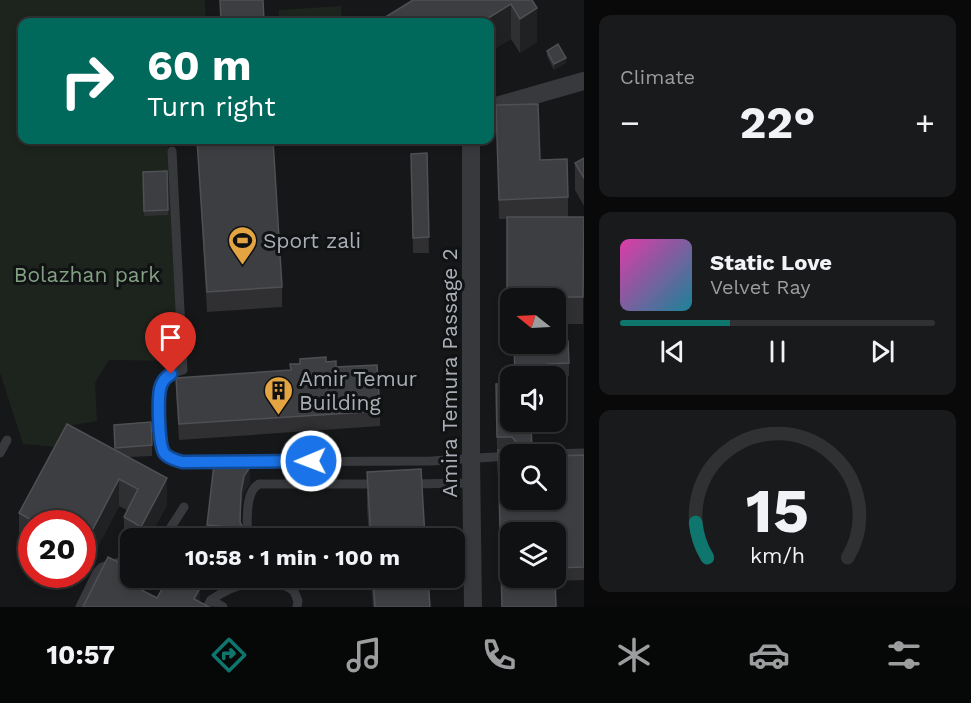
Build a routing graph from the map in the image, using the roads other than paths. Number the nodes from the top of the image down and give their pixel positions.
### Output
1 (584, 81) edge
2 (494, 107) edge
3 (471, 144) edge
4 (172, 151) dead end
5 (7, 440) dead end
6 (0, 453) edge
7 (584, 453) edge
8 (566, 454) edge
9 (500, 457) edge
10 (471, 458) junction
11 (471, 483) junction
12 (390, 484) edge
13 (402, 484) edge
14 (184, 507) dead end
15 (170, 528) edge
16 (248, 528) edge
17 (120, 562) edge
18 (209, 604) edge
19 (80, 607) edge
20 (223, 607) edge
21 (297, 607) edge
22 (473, 607) edge

1 - 2 street
3 - 10 street, Amira Temura Passage 2
4 - 10 lane
5 - 6 lane
7 - 8 lane
9 - 10 lane
10 - 11 street, Amira Temura Passage 2
11 - 13 lane
11 - 22 street, Amira Temura Passage 2
12 - 16 lane
14 - 15 lane
17 - 19 lane
18 - 20 lane
18 - 21 lane

